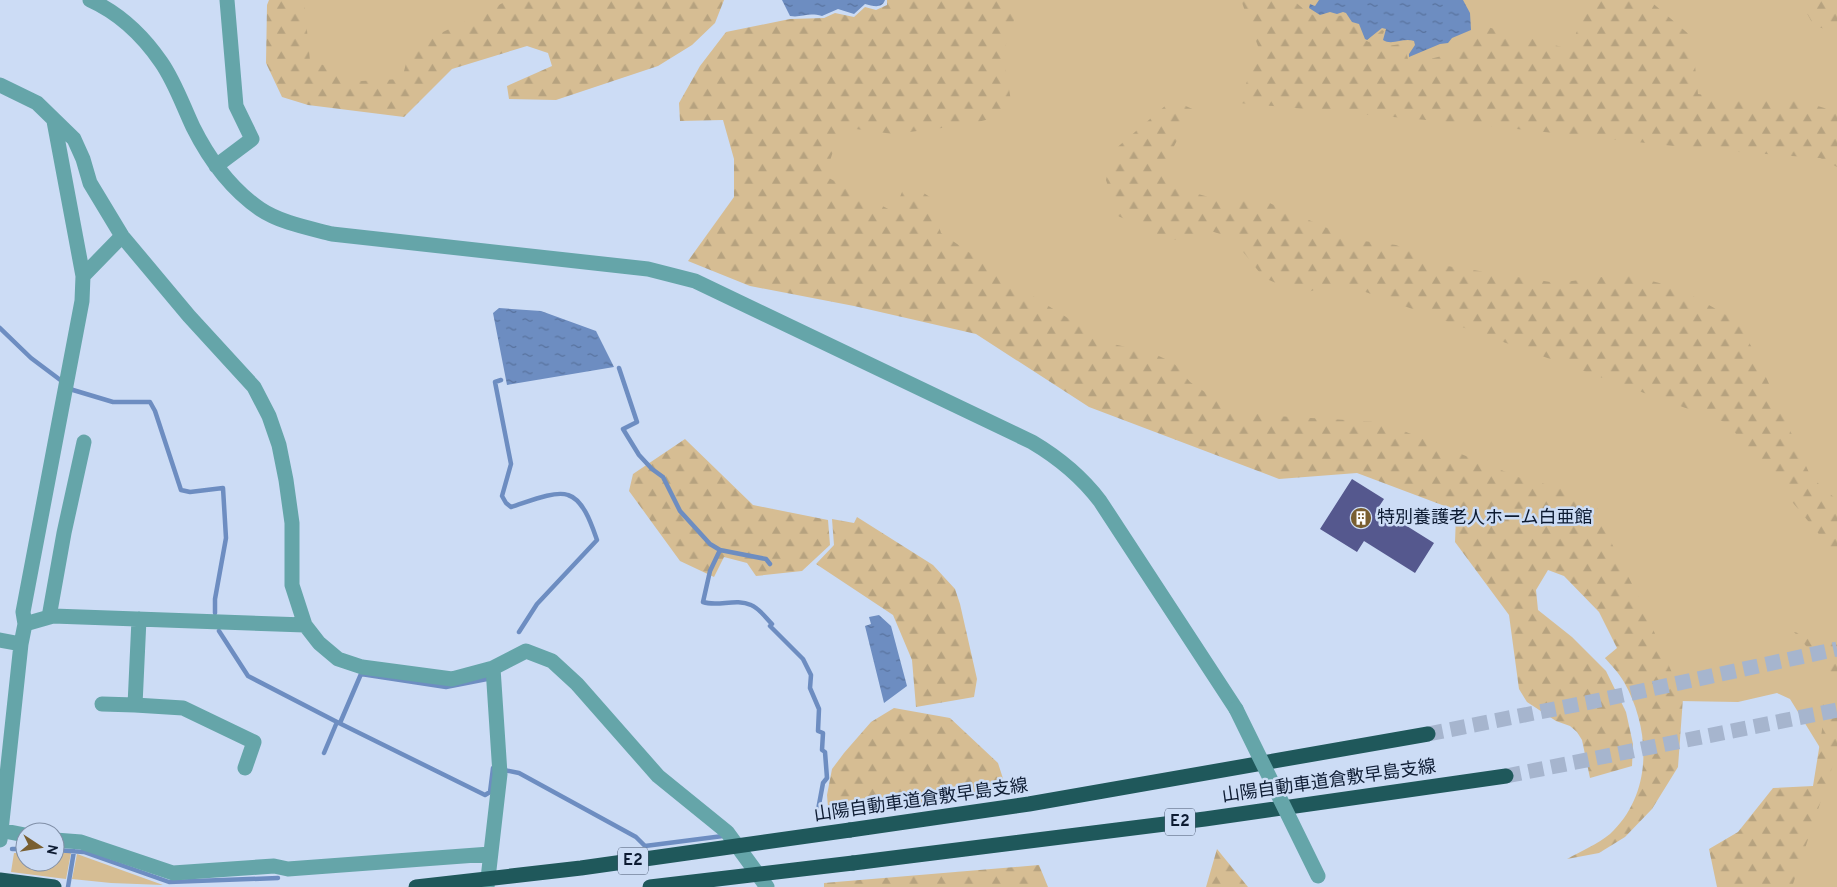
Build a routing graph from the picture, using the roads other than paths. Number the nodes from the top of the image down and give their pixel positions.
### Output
1 (90, 0) edge
2 (227, 0) edge
3 (0, 85) edge
4 (54, 121) junction
5 (216, 166) junction
6 (122, 236) junction
7 (83, 276) junction
8 (84, 442) dead end
9 (49, 617) junction
10 (139, 619) junction
11 (25, 624) junction
12 (305, 625) junction
13 (0, 640) edge
14 (21, 644) junction
15 (493, 668) junction
16 (102, 704) dead end
17 (135, 705) junction
18 (1428, 734) tunnel mouth
19 (245, 768) dead end
20 (1506, 776) tunnel mouth
21 (0, 834) edge
22 (15, 835) edge
23 (65, 841) edge
24 (490, 854) junction
25 (0, 880) edge
26 (1321, 881) edge
27 (54, 887) edge
28 (416, 887) edge
29 (487, 887) edge
30 (650, 887) edge
31 (767, 887) edge

1 - 5 street
2 - 5 street
3 - 4 street
4 - 6 street
4 - 7 street
5 - 26 street, bridge
6 - 7 street
6 - 12 street
7 - 11 street
8 - 9 street
9 - 10 street
9 - 11 street
10 - 12 street
10 - 17 street
11 - 14 street
12 - 15 street
13 - 14 street
14 - 21 street
15 - 24 street
15 - 31 street
16 - 17 street
17 - 19 street
18 - 28 highway, 山陽自動車道倉敷早島支線 / E2, bridge
20 - 30 highway, 山陽自動車道倉敷早島支線 / E2, bridge
21 - 22 street
23 - 24 street
24 - 29 street
25 - 27 highway

